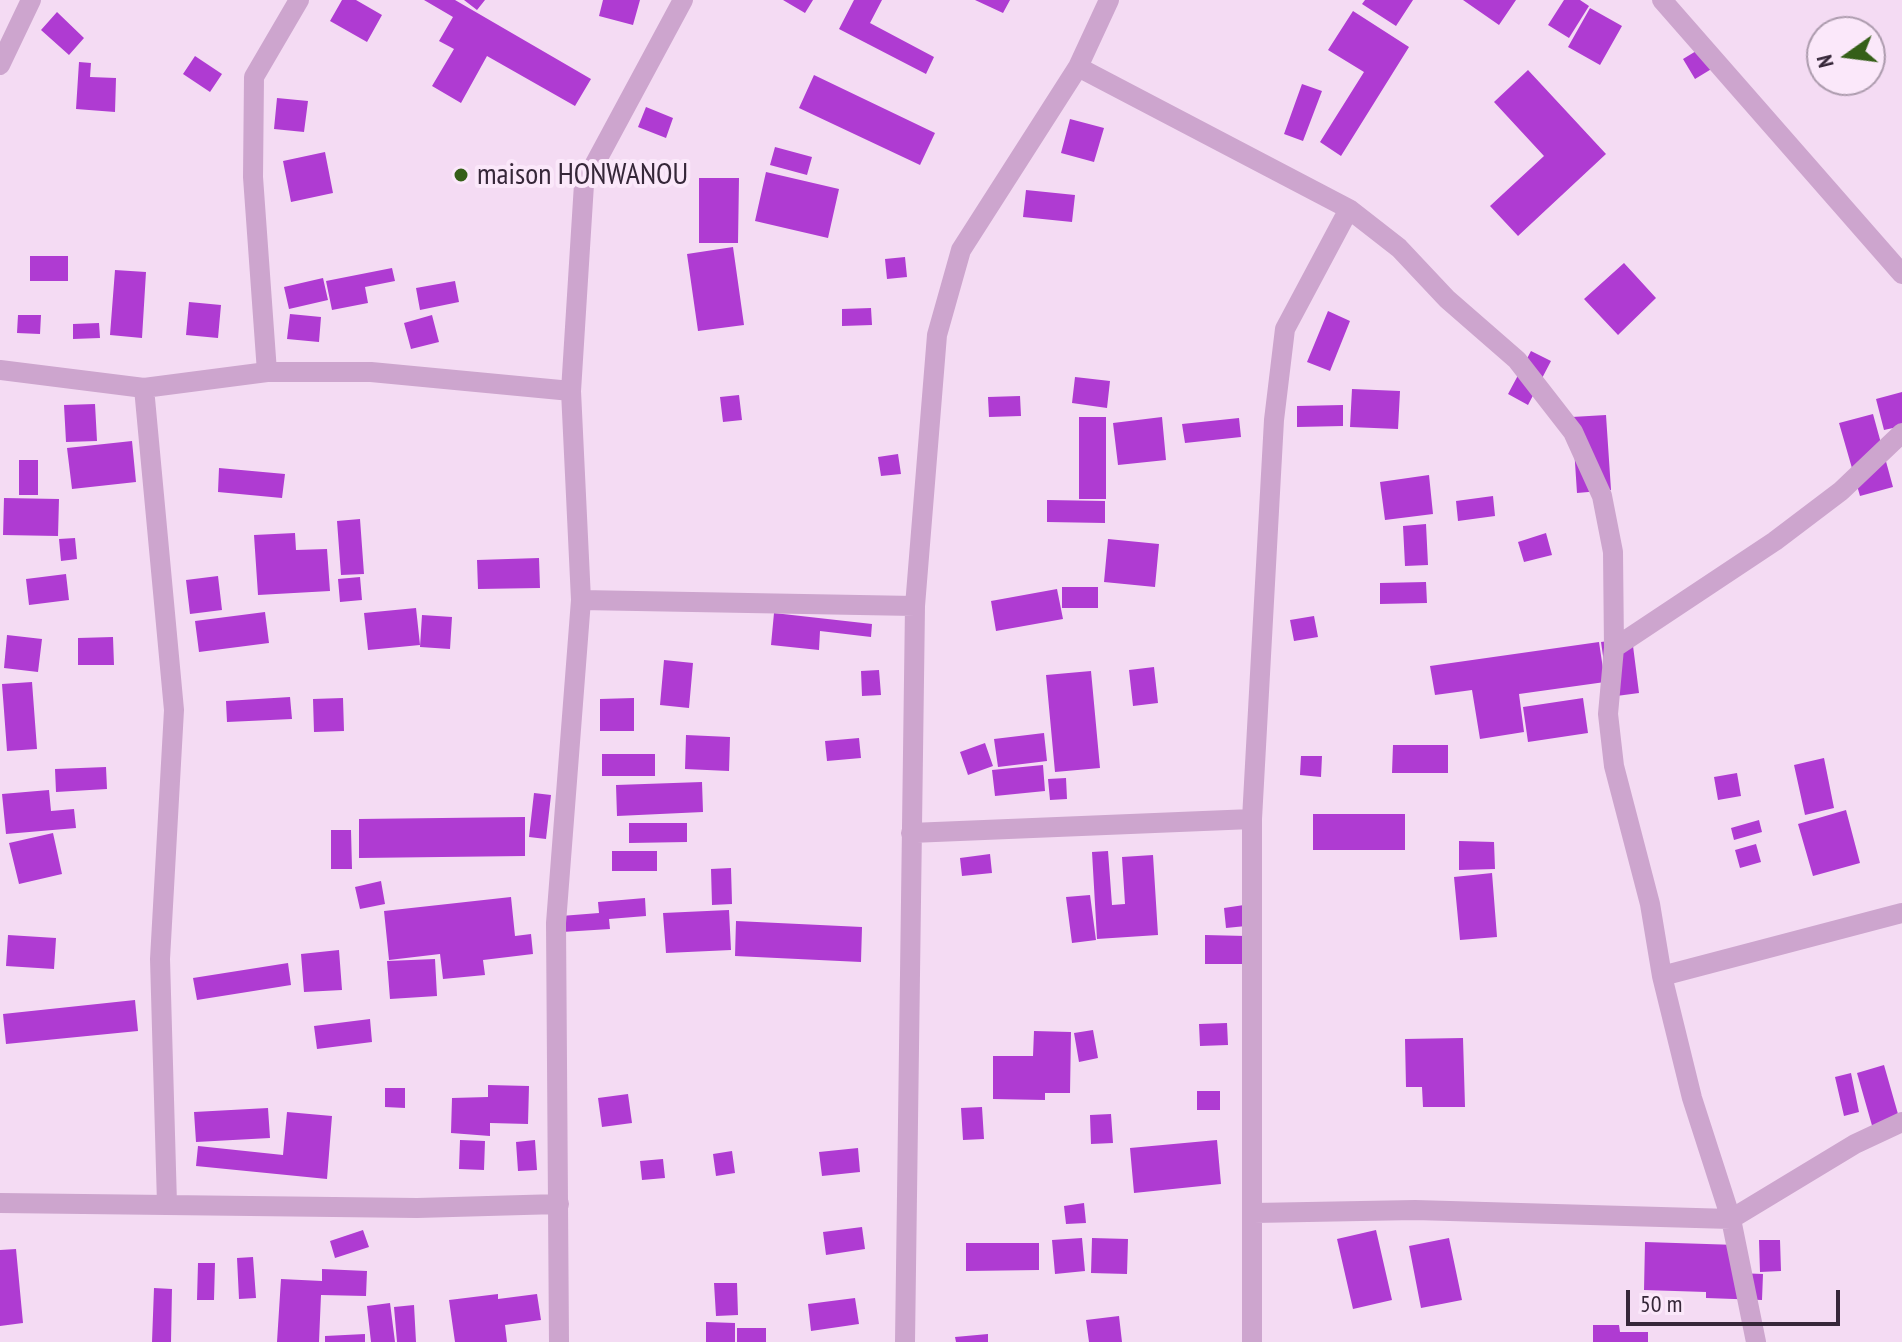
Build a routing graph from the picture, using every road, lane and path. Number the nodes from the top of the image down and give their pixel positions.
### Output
1 (31, 0) edge
2 (299, 0) edge
3 (683, 0) edge
4 (1109, 0) edge
5 (1662, 0) edge
6 (0, 65) edge
7 (1078, 67) junction
8 (1349, 209) junction
9 (1902, 274) edge
10 (0, 370) edge
11 (267, 372) junction
12 (144, 388) junction
13 (571, 391) junction
14 (1902, 433) edge
15 (581, 600) junction
16 (915, 606) junction
17 (1614, 648) junction
18 (1252, 819) junction
19 (911, 833) junction
20 (1902, 913) edge
21 (1662, 976) junction
22 (1902, 1122) edge
23 (0, 1203) edge
24 (167, 1204) junction
25 (559, 1204) junction
26 (1254, 1213) junction
27 (1731, 1219) junction
28 (559, 1342) edge
29 (905, 1342) edge
30 (1252, 1342) edge
31 (1756, 1342) edge

1 - 6 street
2 - 11 street
3 - 13 street
4 - 7 street
5 - 9 street
7 - 8 street
7 - 16 street
8 - 17 street
8 - 18 street
10 - 12 street
11 - 12 street
11 - 13 street
12 - 24 street
13 - 15 street
14 - 17 street
15 - 16 street
15 - 25 street
16 - 19 street
17 - 21 street
18 - 19 street
18 - 26 street
19 - 29 street
20 - 21 street
21 - 27 street
22 - 27 street
23 - 24 street
24 - 25 street
25 - 28 street
26 - 27 street
26 - 30 street
27 - 31 street

